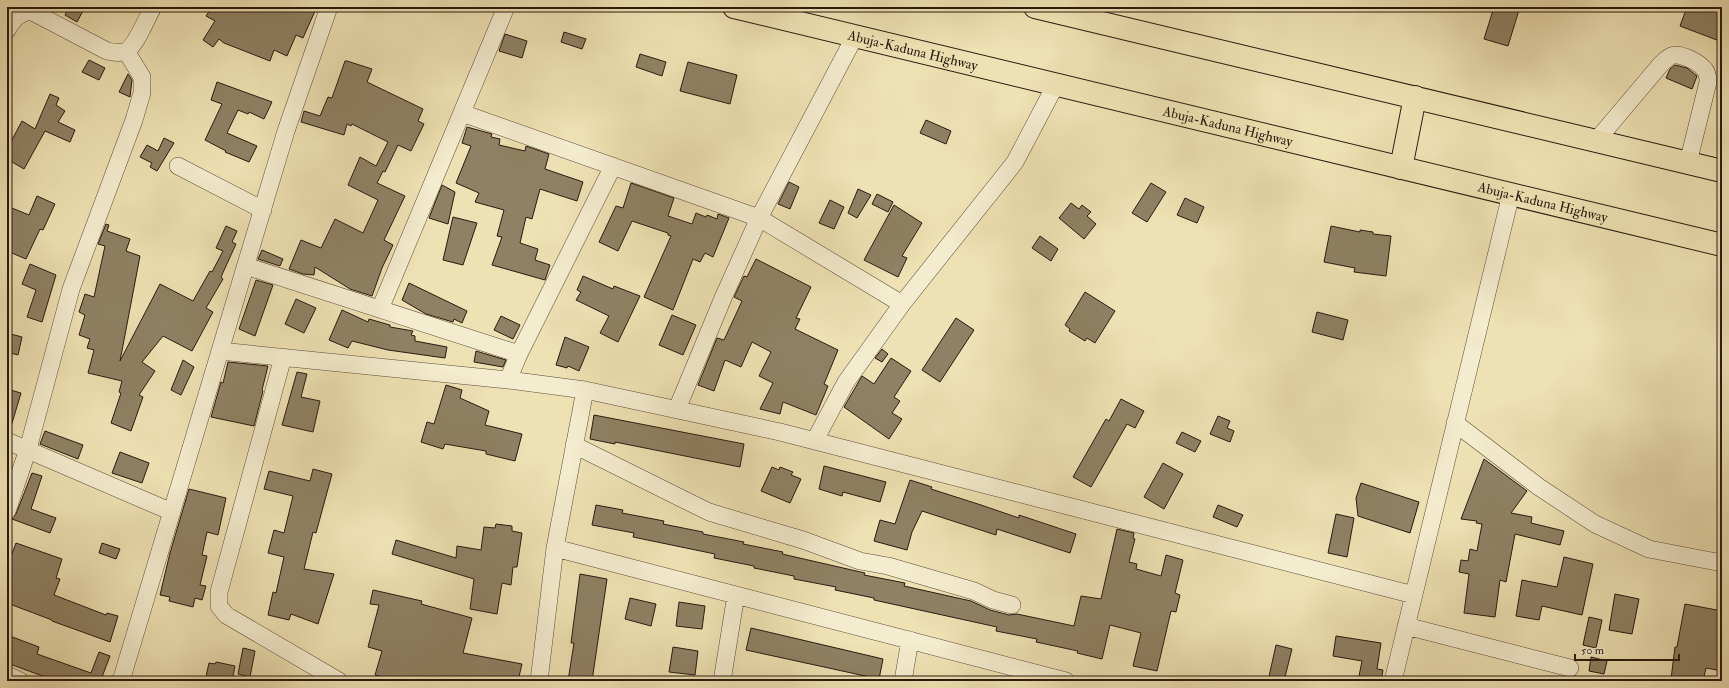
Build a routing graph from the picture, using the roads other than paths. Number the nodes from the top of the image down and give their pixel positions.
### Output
1 (153, 7) edge
2 (329, 7) edge
3 (506, 7) edge
4 (734, 7) edge
5 (1035, 7) edge
6 (26, 9) edge
7 (7, 30) edge
8 (855, 36) junction
9 (126, 51) junction
10 (1056, 84) junction
11 (1416, 98) junction
12 (462, 113) junction
13 (1596, 141) junction
14 (1688, 163) junction
15 (178, 166) dead end
16 (613, 166) junction
17 (1401, 168) junction
18 (1722, 171) edge
19 (1511, 194) junction
20 (263, 210) junction
21 (759, 218) junction
22 (1722, 245) edge
23 (246, 266) junction
24 (902, 304) junction
25 (380, 309) junction
26 (220, 351) junction
27 (519, 354) junction
28 (283, 357) junction
29 (508, 380) junction
30 (584, 390) junction
31 (677, 409) junction
32 (1455, 423) junction
33 (815, 440) junction
34 (7, 441) edge
35 (574, 445) junction
36 (28, 449) junction
37 (7, 511) edge
38 (172, 512) junction
39 (555, 548) junction
40 (1722, 563) edge
41 (736, 595) junction
42 (1414, 595) junction
43 (1012, 604) dead end
44 (1406, 626) junction
45 (910, 640) junction
46 (1570, 668) dead end
47 (7, 676) edge
48 (20, 681) edge
49 (121, 681) edge
50 (339, 681) edge
51 (539, 681) edge
52 (722, 681) edge
53 (903, 681) edge
54 (1066, 681) edge
55 (1393, 681) edge

1 - 9 street
2 - 20 street
3 - 12 street
4 - 8 highway, Abuja-Kaduna Highway
5 - 11 highway
6 - 7 street
6 - 9 street
8 - 10 highway, Abuja-Kaduna Highway
8 - 21 street
9 - 36 street
10 - 17 highway, Abuja-Kaduna Highway
10 - 24 street
11 - 13 highway
11 - 17 highway
12 - 16 street
12 - 25 street
13 - 14 highway
13 - 14 street
14 - 18 highway
15 - 20 street
16 - 21 street
16 - 27 street
17 - 19 highway, Abuja-Kaduna Highway
19 - 22 highway, Abuja-Kaduna Highway
19 - 32 street
20 - 23 street
21 - 24 street
21 - 31 street
23 - 25 street
23 - 26 street
24 - 33 street
25 - 27 street
26 - 28 street
26 - 38 street
27 - 29 street
28 - 29 street
28 - 50 street
29 - 30 street
30 - 31 street
30 - 35 street
31 - 33 street
32 - 40 street
32 - 42 street
33 - 42 street
34 - 36 street
35 - 39 street
35 - 43 street
36 - 37 street
36 - 38 street
38 - 49 street
39 - 41 street
39 - 51 street
41 - 45 street
41 - 52 street
42 - 44 street
44 - 46 street
44 - 55 street
45 - 53 street
45 - 54 street
47 - 48 street

